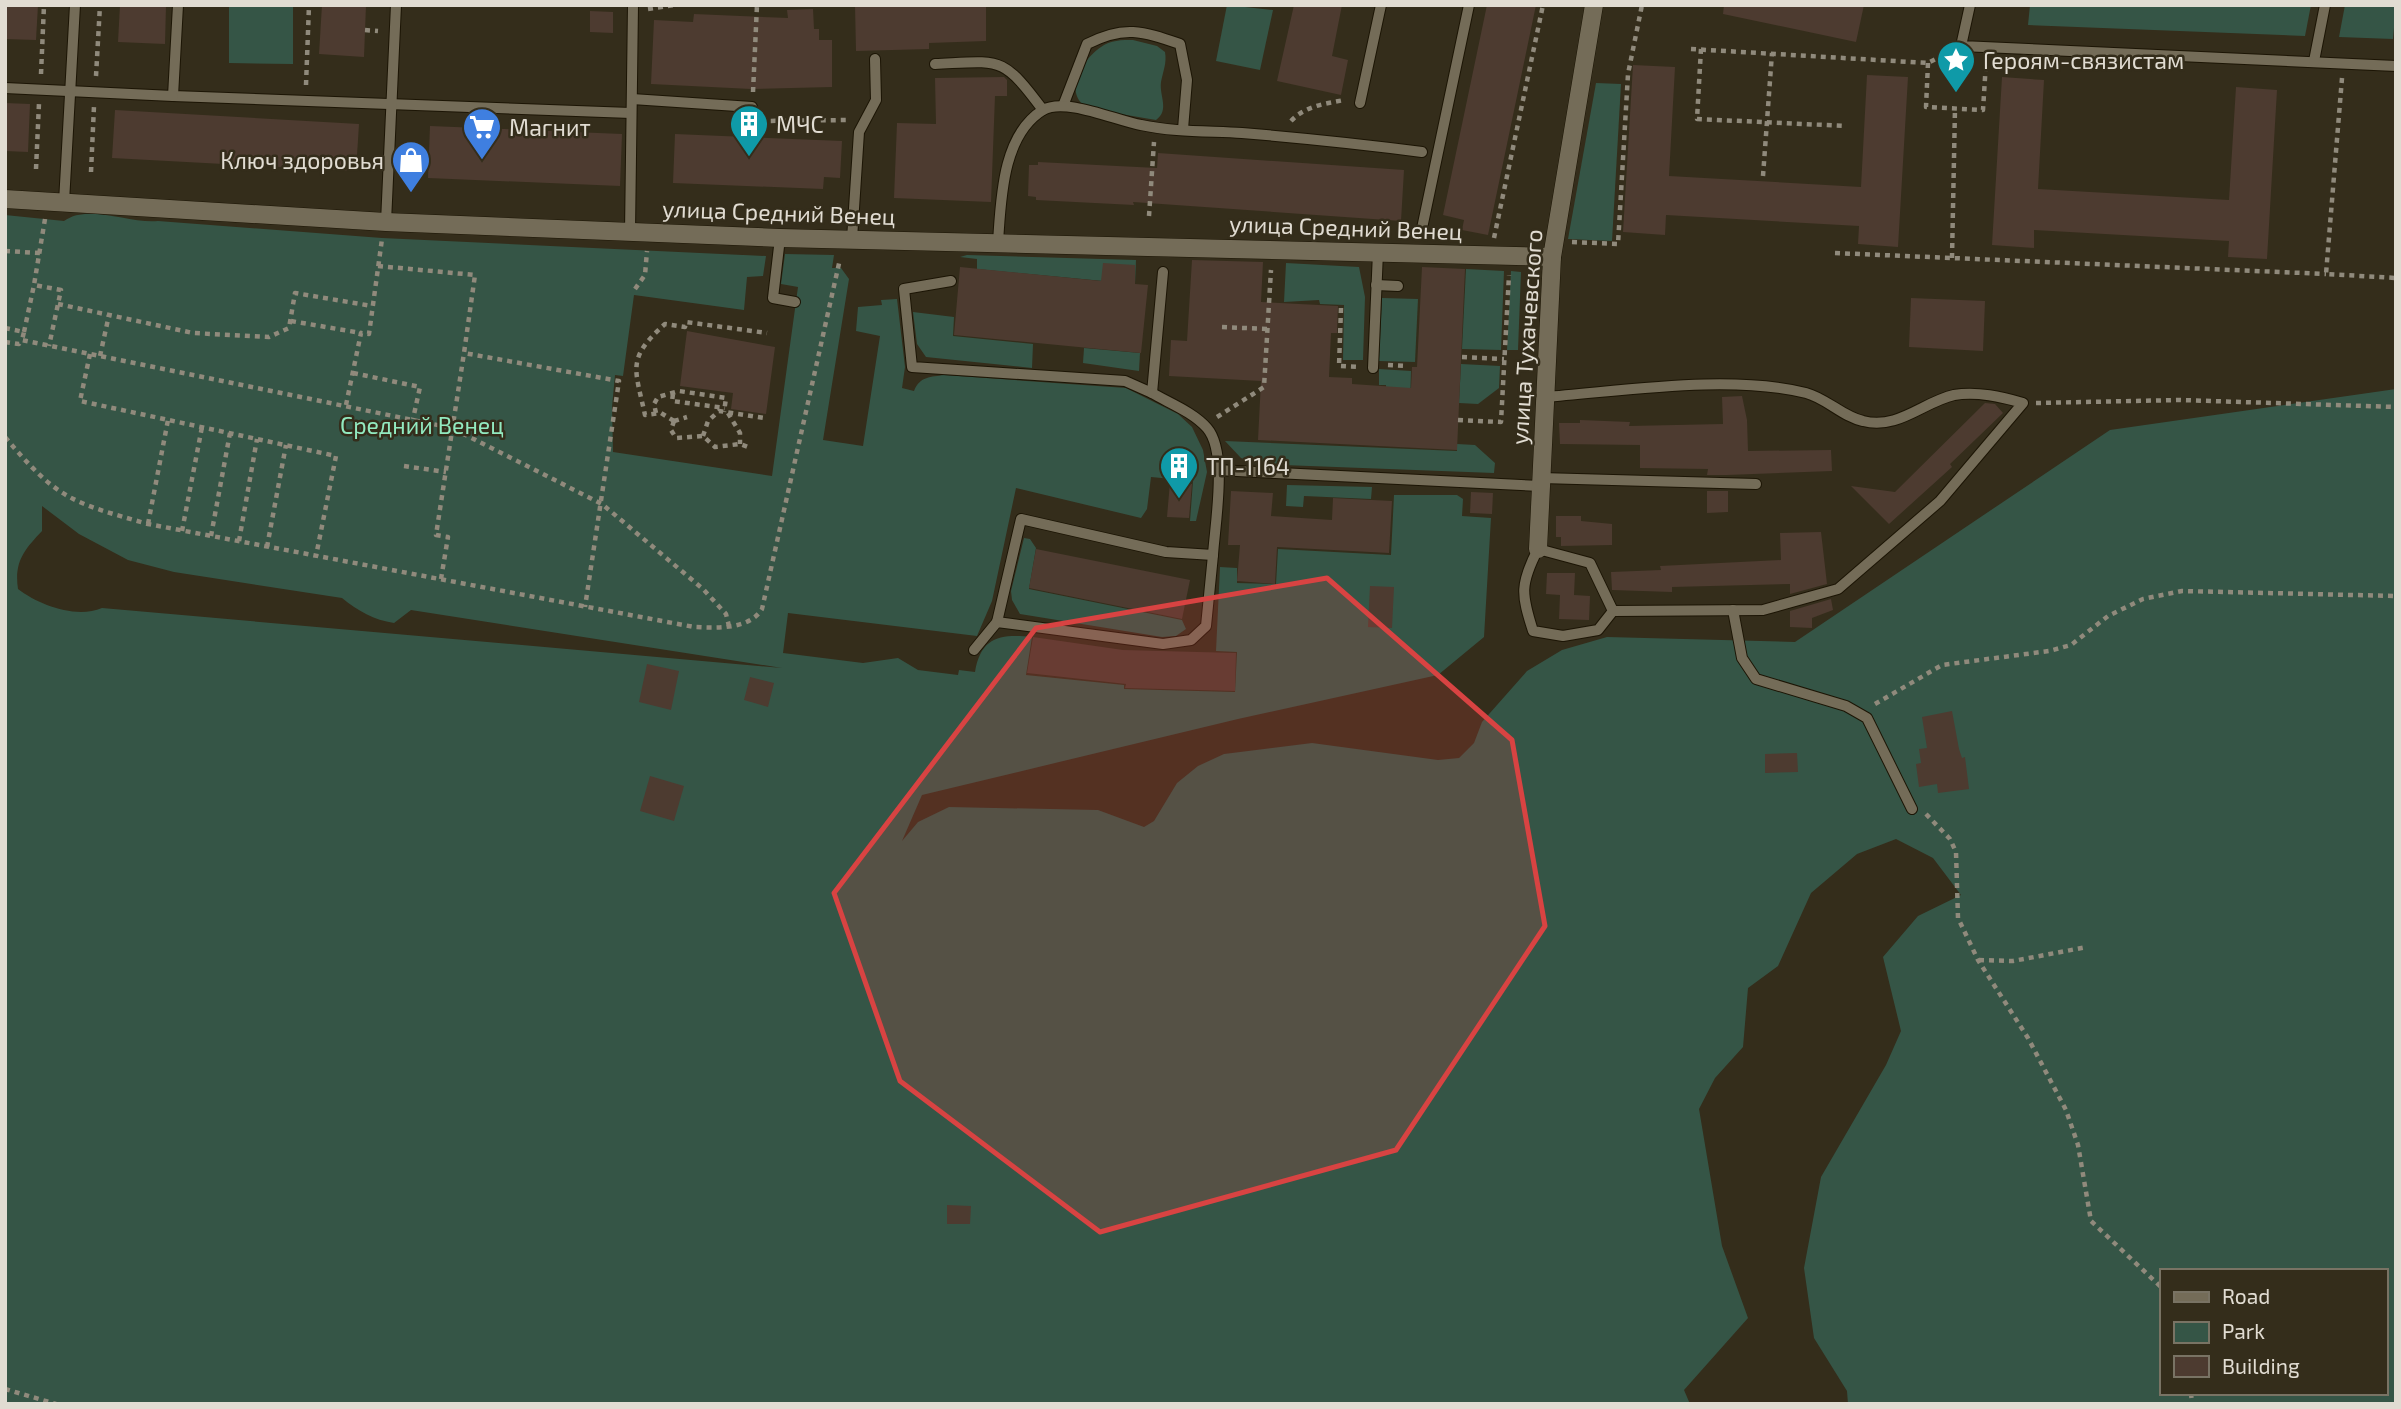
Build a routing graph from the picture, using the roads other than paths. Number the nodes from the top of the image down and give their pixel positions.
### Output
1 (75, 5) edge
2 (178, 5) edge
3 (396, 5) edge
4 (1381, 5) edge
5 (1469, 5) edge
6 (1594, 5) edge
7 (1970, 5) edge
8 (2325, 5) edge
9 (633, 8) edge
10 (875, 59) dead end
11 (2314, 61) junction
12 (935, 64) dead end
13 (2396, 66) edge
14 (5, 88) edge
15 (70, 91) junction
16 (173, 96) junction
17 (632, 99) junction
18 (1361, 99) road end
19 (391, 105) junction
20 (1063, 106) junction
21 (752, 107) road end
22 (1043, 110) junction
23 (631, 113) junction
24 (1183, 129) junction
25 (1422, 152) dead end
26 (5, 199) edge
27 (56, 202) junction
28 (384, 230) junction
29 (638, 232) junction
30 (1421, 233) dead end
31 (780, 238) junction
32 (848, 239) junction
33 (998, 242) junction
34 (1553, 249) junction
35 (1378, 252) junction
36 (1163, 272) dead end
37 (951, 281) dead end
38 (1377, 285) junction
39 (1398, 286) dead end
40 (795, 302) dead end
41 (1373, 368) road end
42 (1152, 393) junction
43 (1545, 397) junction
44 (1217, 470) junction
45 (1540, 482) junction
46 (1756, 484) dead end
47 (1538, 549) junction
48 (1213, 555) junction
49 (1733, 610) junction
50 (1613, 611) junction
51 (997, 622) junction
52 (974, 650) dead end
53 (1912, 809) road end

1 - 15 lane
2 - 16 lane
3 - 19 lane
4 - 18 lane
5 - 30 lane
6 - 34 street, улица Тухачевского
7 - 11 lane
8 - 11 lane
9 - 17 lane
10 - 32 lane
11 - 13 lane
12 - 22 lane
14 - 15 lane
15 - 16 lane
15 - 27 lane
16 - 19 lane
17 - 21 lane
17 - 23 lane
19 - 23 lane
19 - 28 lane
20 - 22 lane
20 - 24 lane
20 - 24 lane
22 - 33 lane
23 - 29 lane
24 - 25 lane
26 - 27 street, улица Средний Венец
27 - 28 street, улица Средний Венец
28 - 29 street, улица Средний Венец
29 - 31 street, улица Средний Венец
31 - 32 street, улица Средний Венец
31 - 40 lane
32 - 33 street, улица Средний Венец
33 - 35 street, улица Средний Венец
34 - 35 street, улица Средний Венец
34 - 43 street, улица Тухачевского
35 - 38 lane
36 - 42 lane
37 - 42 lane
38 - 39 lane
38 - 41 lane
42 - 44 lane
43 - 45 street, улица Тухачевского
43 - 49 lane
44 - 45 lane
44 - 48 lane
45 - 46 lane
45 - 47 street, улица Тухачевского
47 - 50 lane
47 - 50 lane
48 - 51 lane
48 - 51 lane
49 - 50 lane
49 - 53 lane
51 - 52 lane

